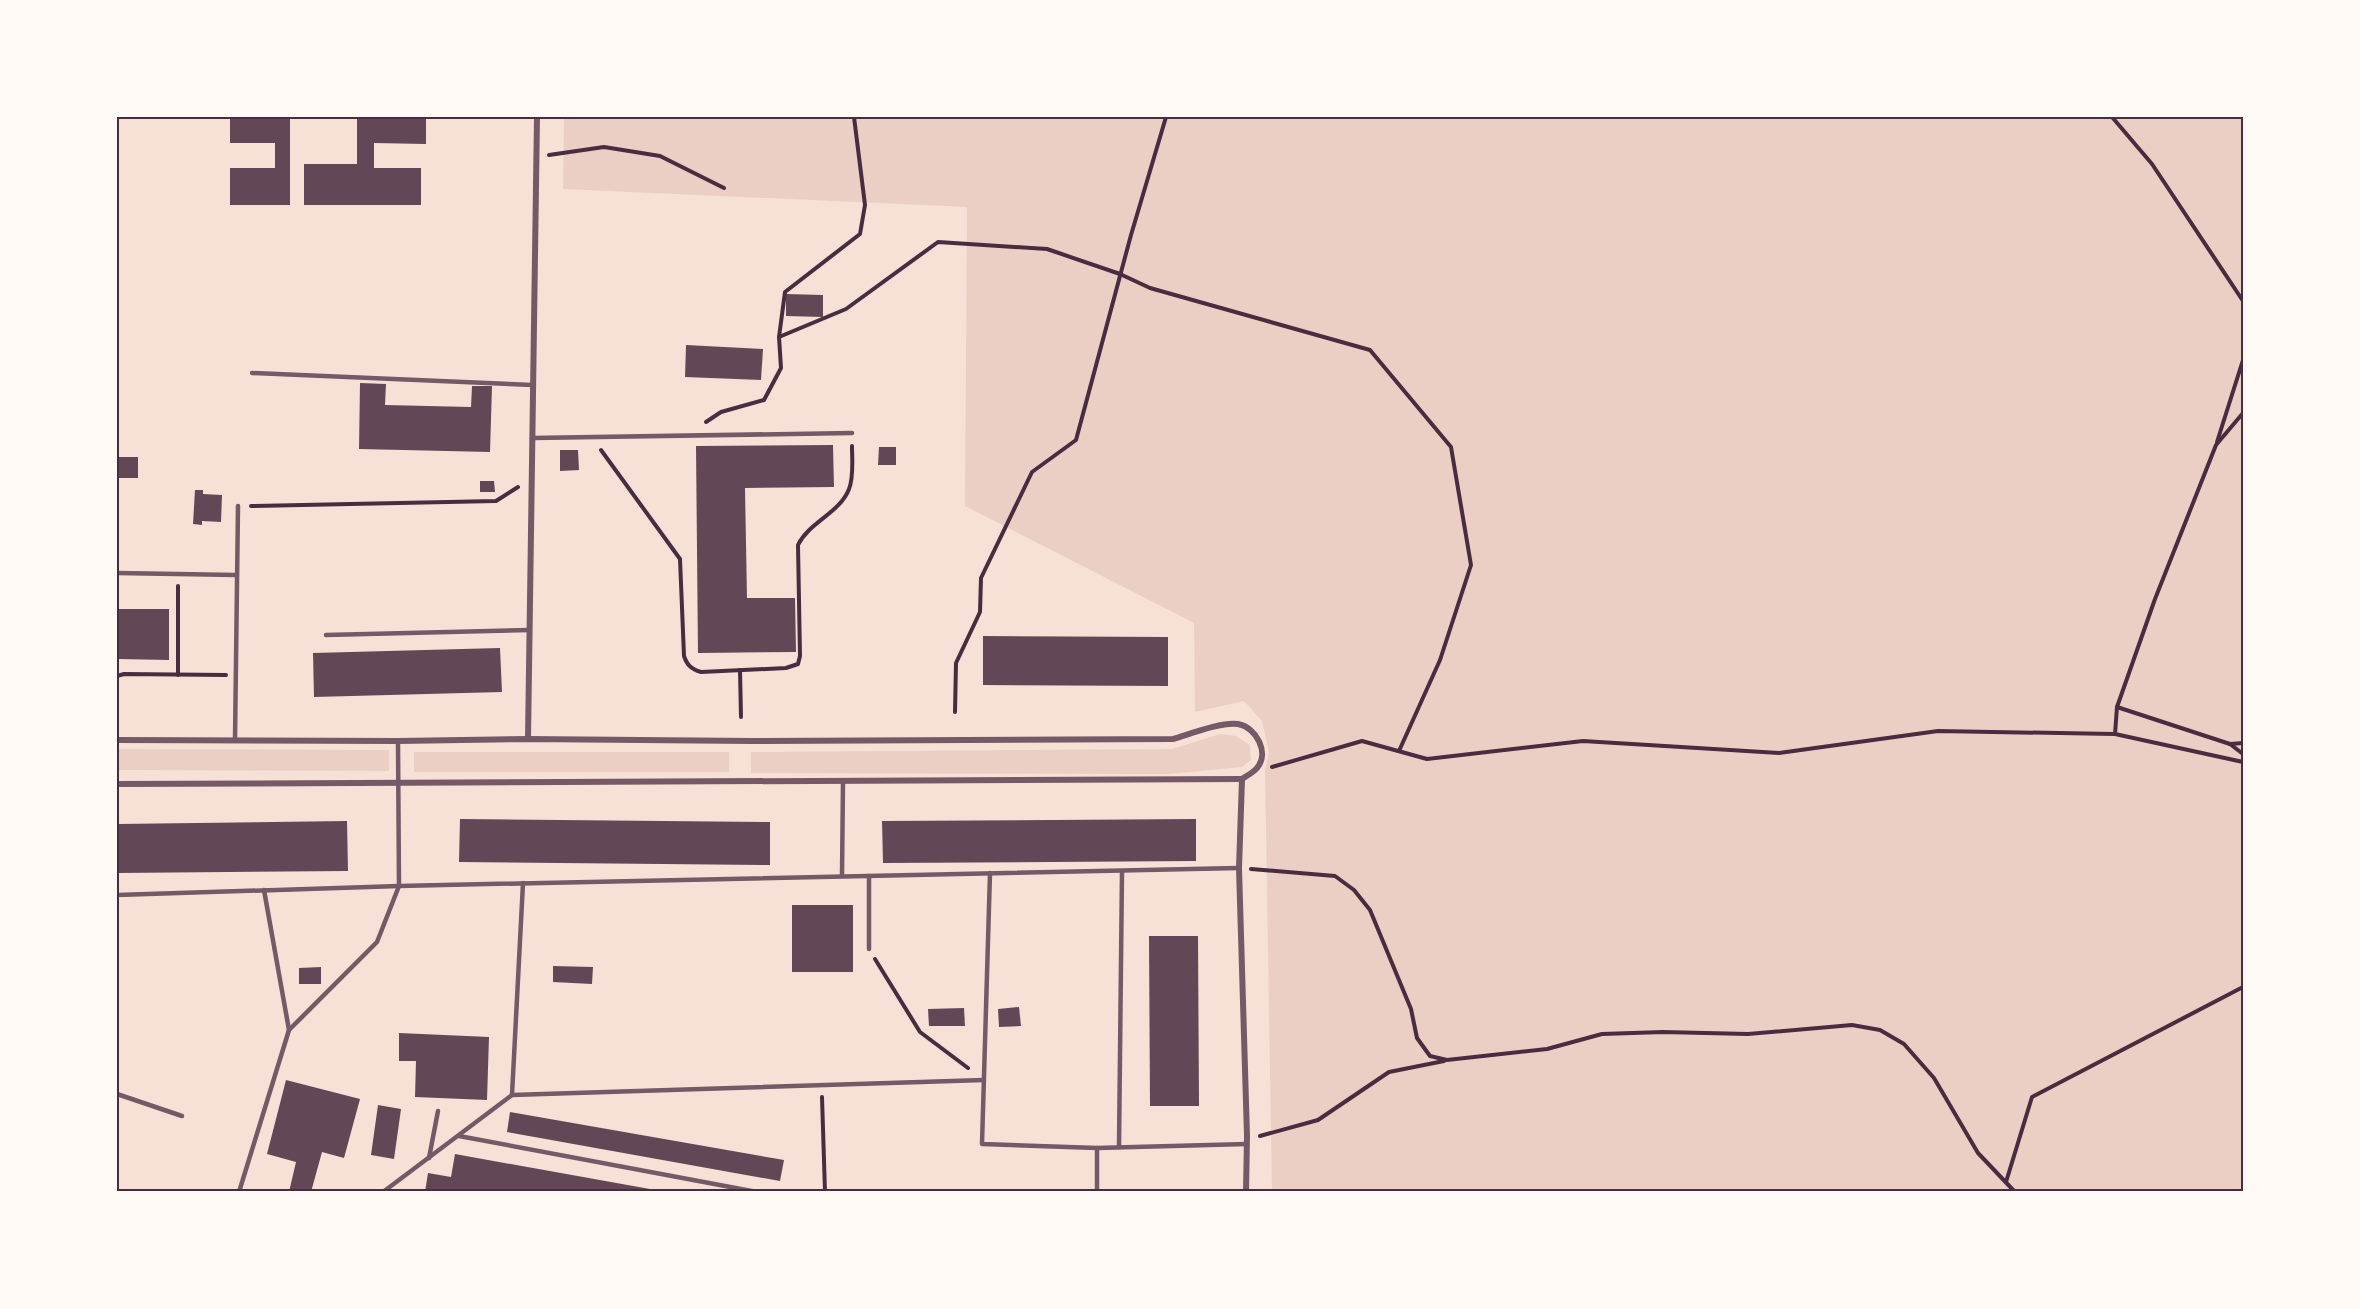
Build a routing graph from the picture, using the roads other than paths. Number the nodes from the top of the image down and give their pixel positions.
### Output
1 (537, 117) edge
2 (252, 373) dead end
3 (533, 385) junction
4 (852, 433) road end
5 (532, 438) junction
6 (238, 506) road end
7 (117, 573) edge
8 (236, 574) junction
9 (530, 630) junction
10 (326, 635) dead end
11 (528, 739) junction
12 (117, 740) edge
13 (235, 740) junction
14 (398, 741) junction
15 (1242, 779) junction
16 (843, 781) junction
17 (398, 783) junction
18 (117, 784) edge
19 (1239, 868) junction
20 (1122, 870) junction
21 (990, 873) junction
22 (842, 876) junction
23 (869, 876) junction
24 (523, 883) junction
25 (399, 886) junction
26 (264, 890) junction
27 (117, 895) edge
28 (869, 949) road end
29 (288, 1030) junction
30 (984, 1080) junction
31 (117, 1094) edge
32 (512, 1095) junction
33 (438, 1111) dead end
34 (182, 1116) dead end
35 (458, 1136) junction
36 (1247, 1144) junction
37 (1119, 1147) junction
38 (1097, 1148) junction
39 (429, 1158) junction
40 (239, 1192) edge
41 (382, 1192) edge
42 (757, 1192) edge
43 (1097, 1192) edge
44 (1246, 1192) edge

1 - 3 street
2 - 3 lane
3 - 5 street
4 - 5 lane
5 - 9 street
6 - 8 lane
7 - 8 lane
8 - 13 lane
9 - 10 lane
9 - 11 street
11 - 14 street
11 - 15 street
12 - 13 street
13 - 14 street
14 - 17 lane
15 - 16 street
15 - 19 street
16 - 17 street
16 - 22 lane
17 - 18 street
17 - 25 lane
19 - 20 lane
19 - 36 street
20 - 21 lane
20 - 37 lane
21 - 23 lane
21 - 30 lane
22 - 23 lane
22 - 24 lane
23 - 28 lane
24 - 25 lane
24 - 32 lane
25 - 26 lane
25 - 29 lane
26 - 27 lane
26 - 29 lane
29 - 40 lane
30 - 32 lane
30 - 38 lane
31 - 34 lane
32 - 35 lane
33 - 39 lane
35 - 39 lane
35 - 42 lane
36 - 37 lane
36 - 44 street
37 - 38 lane
38 - 43 lane
39 - 41 lane

